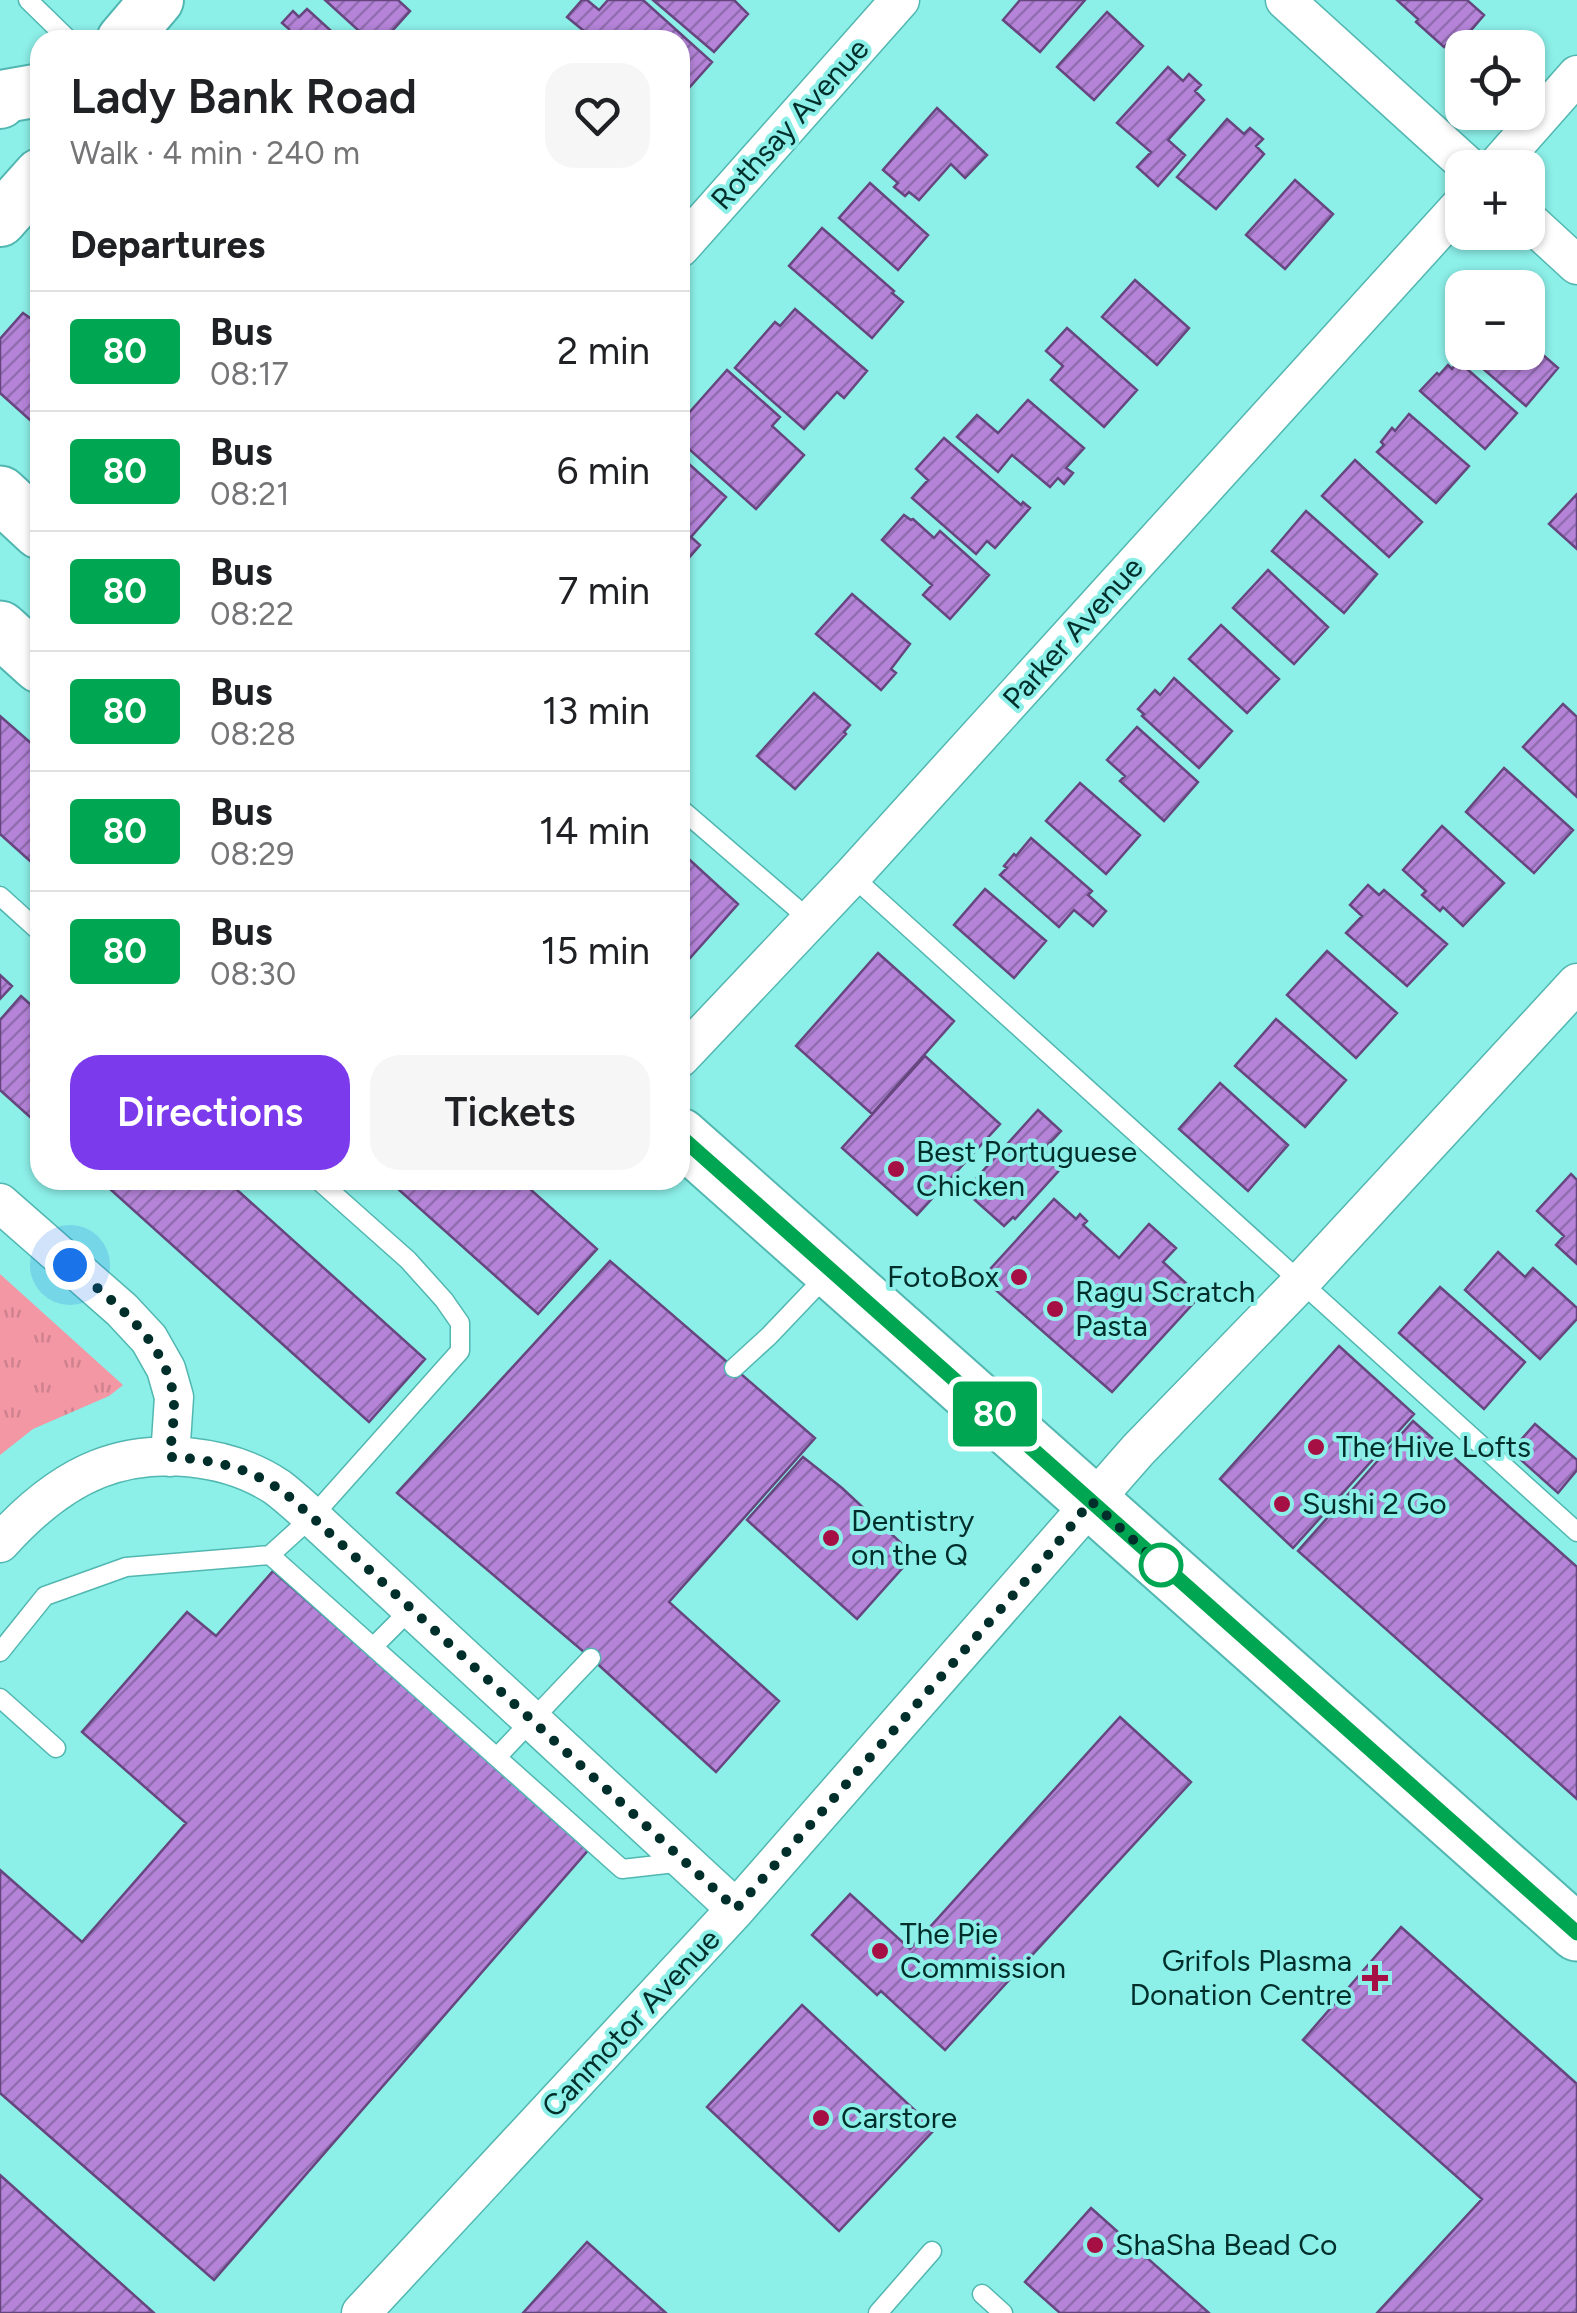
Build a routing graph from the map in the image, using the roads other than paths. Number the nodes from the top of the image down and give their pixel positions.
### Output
1 (28, 0) edge
2 (157, 0) edge
3 (900, 0) edge
4 (1286, 0) edge
5 (59, 30) edge
6 (132, 30) edge
7 (1577, 75) edge
8 (30, 92) edge
9 (0, 102) edge
10 (1450, 150) edge
11 (1511, 150) edge
12 (30, 186) edge
13 (0, 220) edge
14 (1445, 223) edge
15 (1545, 236) edge
16 (690, 237) edge
17 (1577, 265) edge
18 (0, 494) edge
19 (30, 522) edge
20 (0, 630) edge
21 (30, 656) edge
22 (690, 817) edge
23 (852, 876) junction
24 (0, 896) edge
25 (810, 920) junction
26 (30, 923) edge
27 (1577, 983) edge
28 (690, 1047) edge
29 (690, 1145) edge
30 (329, 1190) edge
31 (0, 1203) edge
32 (832, 1270) junction
33 (1301, 1282) junction
34 (734, 1368) dead end
35 (170, 1457) junction
36 (1091, 1501) junction
37 (312, 1517) junction
38 (1577, 1532) edge
39 (0, 1543) edge
40 (270, 1555) junction
41 (411, 1608) junction
42 (373, 1647) junction
43 (0, 1652) edge
44 (591, 1658) dead end
45 (0, 1698) edge
46 (531, 1720) junction
47 (56, 1748) dead end
48 (497, 1757) junction
49 (684, 1862) junction
50 (736, 1909) junction
51 (1577, 1933) edge
52 (932, 2251) dead end
53 (982, 2294) dead end
54 (362, 2313) edge
55 (878, 2313) edge
56 (1003, 2313) edge

1 - 5 lane
2 - 6 main road
3 - 16 street, Rothsay Avenue
4 - 10 street
7 - 11 street
8 - 9 main road
12 - 13 main road
14 - 23 street, Parker Avenue
15 - 17 street
18 - 19 main road
20 - 21 main road
22 - 25 lane
23 - 25 street, Parker Avenue
23 - 33 lane
24 - 26 lane
25 - 28 street, Parker Avenue
27 - 33 street, Canmotor Avenue
29 - 32 main road
30 - 37 lane
31 - 35 street
32 - 34 lane
32 - 36 main road
33 - 36 street, Canmotor Avenue
33 - 38 lane
35 - 37 street
35 - 39 street
36 - 50 street, Canmotor Avenue
36 - 51 main road
37 - 40 lane
37 - 41 street
40 - 42 lane
40 - 43 lane
41 - 42 lane
41 - 46 street
42 - 48 lane
44 - 46 lane
45 - 47 lane
46 - 48 lane
46 - 49 street
48 - 49 lane
49 - 50 street
50 - 54 street, Canmotor Avenue
52 - 55 lane
53 - 56 lane

